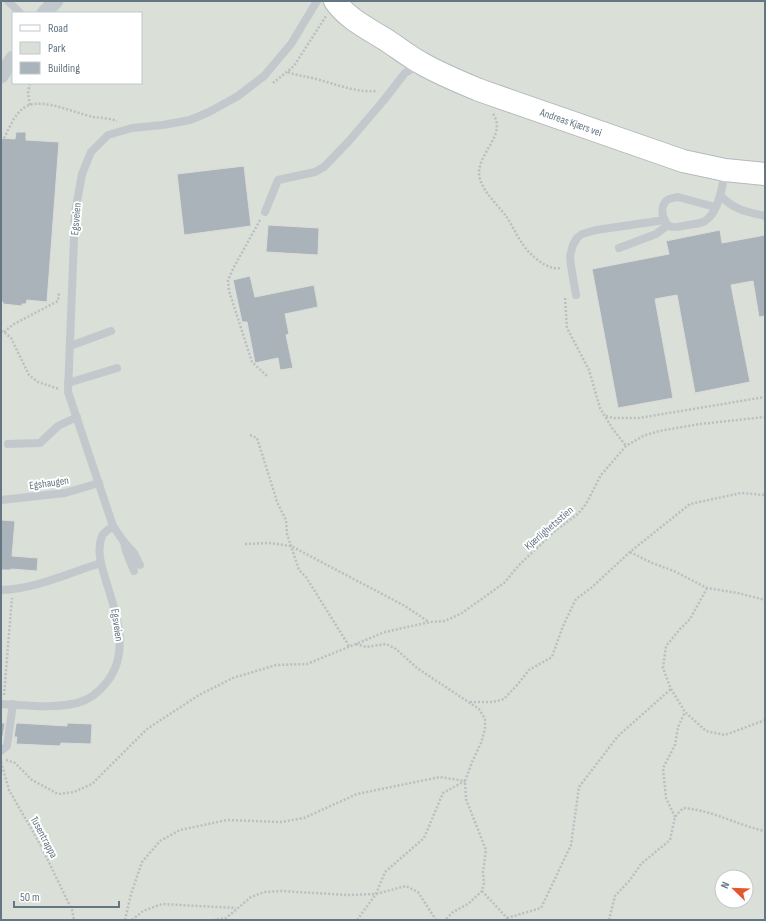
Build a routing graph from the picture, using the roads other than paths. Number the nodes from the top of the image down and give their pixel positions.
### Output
1 (8, 1) edge
2 (56, 1) edge
3 (317, 1) edge
4 (331, 8) edge
5 (19, 12) edge
6 (45, 12) edge
7 (12, 60) edge
8 (421, 64) junction
9 (1, 76) edge
10 (725, 170) junction
11 (765, 174) edge
12 (720, 196) junction
13 (715, 207) junction
14 (265, 212) road end
15 (765, 216) edge
16 (666, 223) junction
17 (619, 248) dead end
18 (576, 295) dead end
19 (111, 331) dead end
20 (70, 346) junction
21 (116, 368) dead end
22 (68, 383) junction
23 (77, 417) junction
24 (8, 444) dead end
25 (99, 483) junction
26 (1, 500) edge
27 (113, 526) junction
28 (101, 563) junction
29 (137, 568) dead end
30 (1, 590) edge
31 (2, 704) edge
32 (13, 704) junction
33 (1, 751) edge

1 - 5 lane
2 - 6 street
3 - 20 lane, Egsveien
4 - 8 street, Andreas Kjærs vei
7 - 9 street
8 - 10 street, Andreas Kjærs vei
8 - 14 lane
10 - 11 street, Andreas Kjærs vei
10 - 12 lane
12 - 13 lane
12 - 15 lane
13 - 16 lane
13 - 16 lane
16 - 17 lane
16 - 18 lane
19 - 20 lane
20 - 22 lane, Egsveien
21 - 22 lane
22 - 23 lane, Egsveien
23 - 24 lane
23 - 25 lane, Egsveien
25 - 26 lane, Egshaugen
25 - 27 lane, Egsveien
27 - 28 lane, Egsveien
27 - 29 lane
28 - 30 lane
28 - 32 lane, Egsveien
31 - 32 lane, Egsveien
32 - 33 lane

